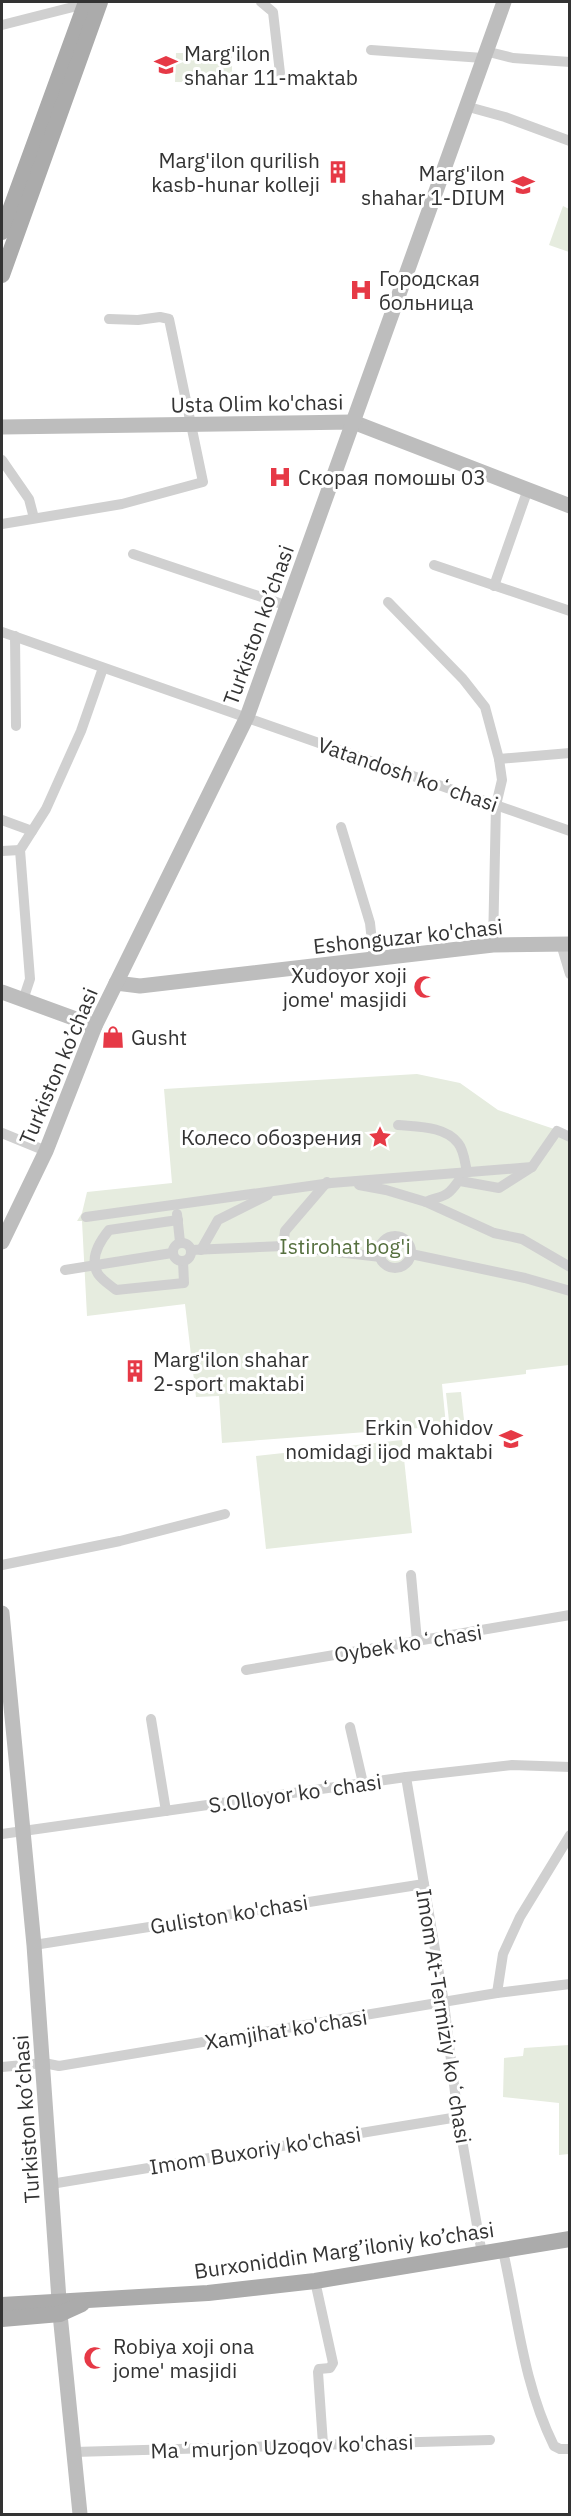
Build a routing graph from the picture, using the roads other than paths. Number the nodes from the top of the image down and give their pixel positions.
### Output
1 (261, 2) edge
2 (504, 2) edge
3 (90, 6) edge
4 (2, 25) edge
5 (371, 50) dead end
6 (484, 54) junction
7 (570, 62) edge
8 (279, 73) dead end
9 (465, 106) junction
10 (570, 141) edge
11 (2, 232) edge
12 (2, 275) edge
13 (109, 318) dead end
14 (353, 422) junction
15 (192, 424) junction
16 (2, 427) edge
17 (2, 460) edge
18 (528, 489) junction
19 (570, 506) edge
20 (34, 518) junction
21 (2, 524) edge
22 (133, 554) dead end
23 (434, 565) dead end
24 (494, 586) junction
25 (388, 602) dead end
26 (288, 606) junction
27 (570, 611) edge
28 (2, 632) edge
29 (15, 636) junction
30 (103, 668) junction
31 (247, 717) junction
32 (16, 726) dead end
33 (570, 753) edge
34 (499, 759) junction
35 (496, 805) junction
36 (2, 820) edge
37 (341, 827) dead end
38 (32, 831) junction
39 (570, 831) edge
40 (20, 850) junction
41 (2, 851) edge
42 (565, 944) edge
43 (492, 945) junction
44 (374, 960) junction
45 (570, 974) edge
46 (116, 983) junction
47 (2, 992) edge
48 (23, 1000) junction
49 (96, 1026) junction
50 (398, 1125) dead end
51 (2, 1133) edge
52 (570, 1137) edge
53 (46, 1151) junction
54 (532, 1167) junction
55 (464, 1176) junction
56 (330, 1181) junction
57 (279, 1190) junction
58 (426, 1202) junction
59 (176, 1205) junction
60 (86, 1217) dead end
61 (177, 1220) junction
62 (2, 1242) edge
63 (180, 1242) junction
64 (283, 1246) junction
65 (196, 1250) junction
66 (172, 1253) junction
67 (411, 1254) junction
68 (381, 1257) junction
69 (565, 1259) edge
70 (183, 1261) junction
71 (95, 1265) junction
72 (570, 1267) edge
73 (65, 1270) dead end
74 (570, 1291) edge
75 (225, 1514) dead end
76 (2, 1565) edge
77 (411, 1575) dead end
78 (2, 1613) edge
79 (570, 1615) edge
80 (417, 1641) junction
81 (246, 1670) dead end
82 (151, 1719) dead end
83 (6, 1720) edge
84 (350, 1727) dead end
85 (570, 1767) edge
86 (406, 1777) junction
87 (363, 1783) junction
88 (166, 1812) junction
89 (22, 1832) junction
90 (2, 1834) edge
91 (570, 1835) edge
92 (424, 1884) junction
93 (34, 1945) junction
94 (570, 1984) edge
95 (497, 1993) junction
96 (444, 2003) junction
97 (44, 2063) junction
98 (2, 2067) edge
99 (458, 2118) junction
100 (51, 2184) junction
101 (570, 2239) edge
102 (503, 2251) junction
103 (482, 2254) junction
104 (315, 2281) junction
105 (2, 2305) edge
106 (59, 2307) junction
107 (2, 2319) edge
108 (490, 2440) dead end
109 (323, 2444) junction
110 (570, 2449) edge
111 (74, 2452) junction
112 (80, 2514) edge

1 - 8 street
2 - 6 main road, Turkiston ko’chasi
3 - 4 street
3 - 11 main road
3 - 12 main road
5 - 6 street
6 - 7 street
6 - 9 main road, Turkiston ko’chasi
9 - 10 street
9 - 14 main road, Turkiston ko’chasi
13 - 15 street
14 - 15 main road, Usta Olim ko'chasi
14 - 18 main road, Usta Olim ko'chasi
14 - 26 main road, Turkiston ko’chasi
15 - 16 main road, Usta Olim ko'chasi
15 - 20 street
17 - 20 street
18 - 19 main road, Usta Olim ko'chasi
18 - 24 street
20 - 21 street
22 - 26 street
23 - 24 street
24 - 27 street
25 - 34 street
26 - 31 main road, Turkiston ko’chasi
28 - 29 street, Vatandosh koʻchasi
29 - 30 street, Vatandosh koʻchasi
29 - 32 street
30 - 31 street, Vatandosh koʻchasi
30 - 38 street
31 - 35 street, Vatandosh koʻchasi
31 - 46 main road, Turkiston ko’chasi
33 - 34 street
34 - 35 street
35 - 39 street, Vatandosh koʻchasi
35 - 43 street
36 - 38 street
37 - 44 street
38 - 40 street
40 - 41 street
40 - 48 street
42 - 43 main road, Eshonguzar ko'chasi
42 - 45 street, Eshonguzar ko'chasi
43 - 44 main road, Eshonguzar ko'chasi
44 - 46 main road, Eshonguzar ko'chasi
46 - 49 main road, Turkiston ko’chasi
47 - 48 main road
48 - 49 main road
49 - 53 main road, Turkiston ko’chasi
50 - 55 street
51 - 53 street
52 - 54 street
53 - 62 main road, Turkiston ko’chasi
54 - 55 street
54 - 55 street
55 - 56 street
55 - 58 street
56 - 57 street
56 - 58 street
56 - 64 street
57 - 59 street
57 - 65 street
58 - 69 street
59 - 60 street
59 - 61 street
61 - 63 street
61 - 71 street
63 - 65 street
63 - 66 street
64 - 65 street
64 - 68 street
65 - 70 street
66 - 70 street
66 - 71 street
67 - 68 street
67 - 68 street
67 - 74 street
69 - 72 street
70 - 71 street
71 - 73 street
75 - 76 street
77 - 80 street
78 - 83 main road, Turkiston ko’chasi
79 - 80 street, Oybek koʻchasi
80 - 81 street, Oybek koʻchasi
82 - 88 street
83 - 89 main road, Turkiston ko’chasi
84 - 87 street
85 - 86 street, S.Olloyor koʻchasi
86 - 87 street, S.Olloyor koʻchasi
86 - 92 street, Imom At-Termiziy koʻchasi
87 - 88 street, S.Olloyor koʻchasi
88 - 89 street, S.Olloyor koʻchasi
89 - 90 street, S.Olloyor koʻchasi
89 - 93 main road, Turkiston ko’chasi
91 - 95 street
92 - 93 street, Guliston ko'chasi
92 - 96 street, Imom At-Termiziy koʻchasi
93 - 97 main road, Turkiston ko’chasi
94 - 95 street, Xamjihat ko'chasi
95 - 96 street, Xamjihat ko'chasi
96 - 97 street, Xamjihat ko'chasi
96 - 99 street, Imom At-Termiziy koʻchasi
97 - 98 street, Xamjihat ko'chasi
97 - 100 main road, Turkiston ko’chasi
99 - 100 street, Imom Buxoriy ko'chasi
99 - 103 street, Imom At-Termiziy koʻchasi
100 - 106 main road, Turkiston ko’chasi
101 - 102 main road, Burxoniddin Marg’iloniy ko’chasi
102 - 103 main road, Burxoniddin Marg’iloniy ko’chasi
102 - 110 street
103 - 104 main road, Burxoniddin Marg’iloniy ko’chasi
104 - 106 main road, Burxoniddin Marg’iloniy ko’chasi
104 - 109 street
105 - 106 main road, Burxoniddin Marg’iloniy ko’chasi
106 - 107 main road, Burxoniddin Marg’iloniy ko’chasi
106 - 111 main road, Turkiston ko’chasi
108 - 109 street, Maʼmurjon Uzoqov ko'chasi
109 - 111 street, Maʼmurjon Uzoqov ko'chasi
111 - 112 main road, Turkiston ko’chasi

